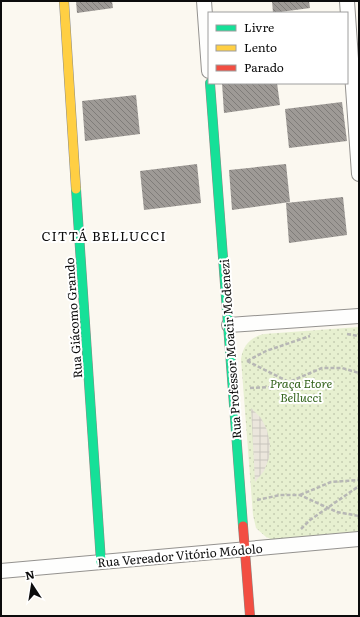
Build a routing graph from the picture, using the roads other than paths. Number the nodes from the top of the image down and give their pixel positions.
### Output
1 (64, 1) edge
2 (204, 1) edge
3 (347, 1) edge
4 (348, 12) edge
5 (348, 15) edge
6 (208, 57) edge
7 (210, 84) edge
8 (359, 174) edge
9 (359, 316) edge
10 (229, 325) junction
11 (359, 539) edge
12 (245, 549) junction
13 (101, 562) junction
14 (1, 571) edge
15 (250, 616) edge

1 - 13 street, Rua Giácomo Grando
2 - 6 street
3 - 4 street
5 - 8 street
7 - 10 street, Rua Professor Moacir Modenezi
9 - 10 street
10 - 12 street, Rua Professor Moacir Modenezi
11 - 12 street, Rua Vereador Vitório Módolo
12 - 13 street, Rua Vereador Vitório Módolo
12 - 15 street, Rua Professor Moacir Modenezi
13 - 14 street, Rua Vereador Vitório Módolo

